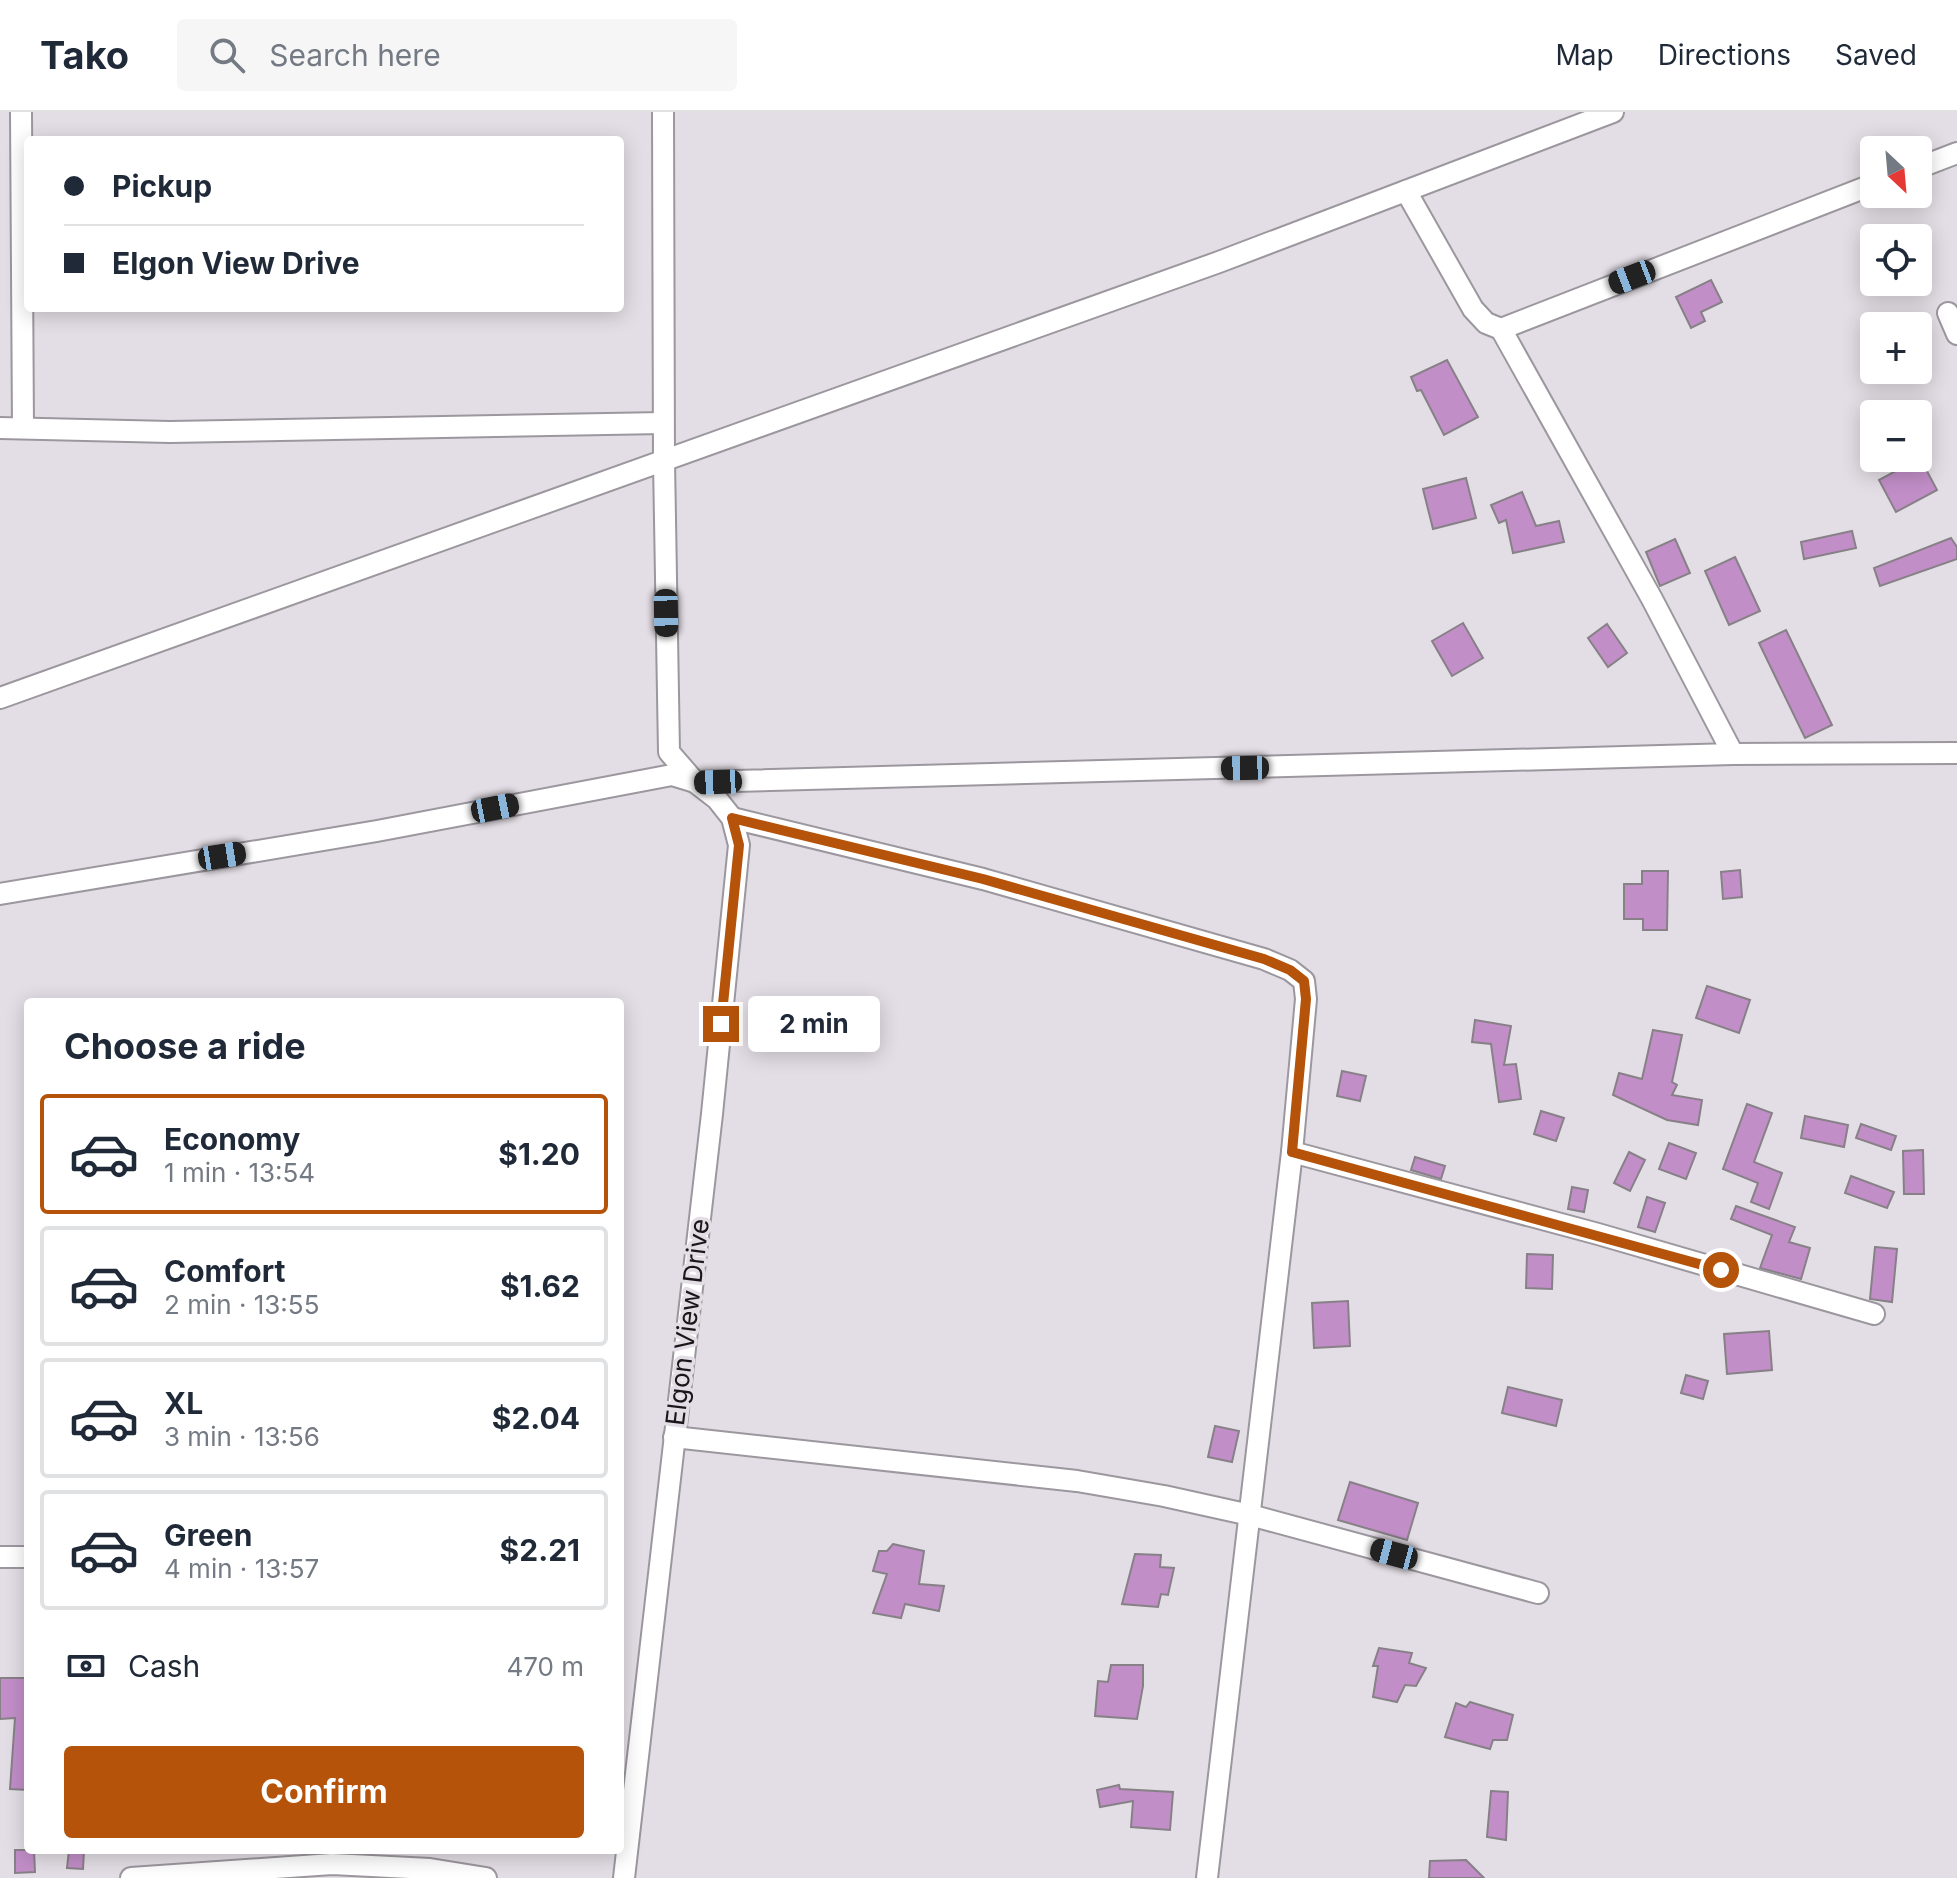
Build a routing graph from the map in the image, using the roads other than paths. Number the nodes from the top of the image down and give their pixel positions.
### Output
1 (21, 112) edge
2 (663, 112) edge
3 (1613, 112) edge
4 (1957, 153) edge
5 (1932, 163) edge
6 (1860, 189) edge
7 (1406, 191) junction
8 (1948, 313) dead end
9 (1501, 329) junction
10 (1957, 334) edge
11 (663, 423) junction
12 (0, 428) edge
13 (23, 428) junction
14 (664, 461) junction
15 (0, 698) edge
16 (1957, 753) edge
17 (1733, 754) junction
18 (695, 782) junction
19 (732, 818) junction
20 (0, 894) edge
21 (1292, 1152) junction
22 (1874, 1314) dead end
23 (674, 1437) junction
24 (1250, 1515) junction
25 (0, 1557) edge
26 (24, 1557) edge
27 (1538, 1593) dead end
28 (131, 1878) edge
29 (486, 1878) edge
30 (624, 1878) edge
31 (1207, 1878) edge

1 - 13 street
2 - 11 street
3 - 7 street
4 - 5 street
6 - 9 street
7 - 9 street
7 - 14 street
8 - 10 street
9 - 17 street
11 - 13 street
11 - 14 street
12 - 13 street
14 - 15 street
14 - 18 street
16 - 17 street
17 - 18 street
18 - 19 street
18 - 20 street
19 - 21 street
19 - 23 street, Elgon View Drive
21 - 22 street
21 - 24 street
23 - 24 street
23 - 30 street, Elgon View Drive
24 - 27 street
24 - 31 street
25 - 26 street
28 - 29 street

